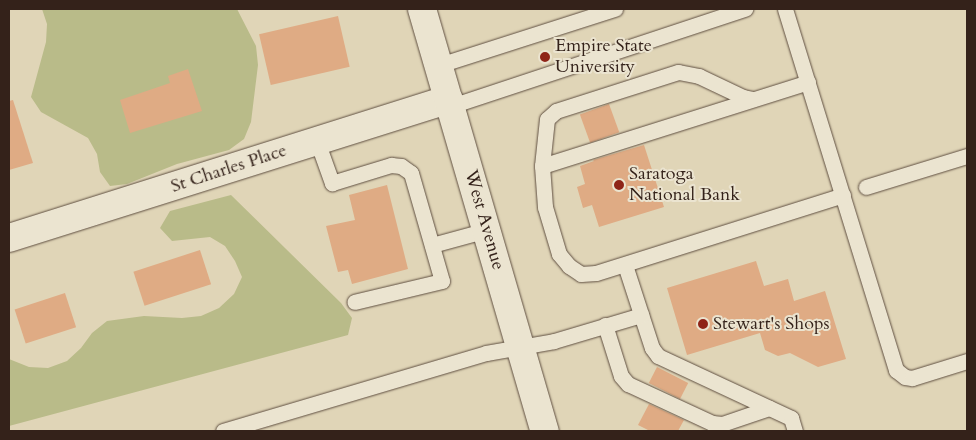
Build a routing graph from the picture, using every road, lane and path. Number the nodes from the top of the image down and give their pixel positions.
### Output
1 (422, 9) edge
2 (615, 9) edge
3 (746, 9) edge
4 (785, 9) edge
5 (439, 65) junction
6 (808, 82) junction
7 (754, 99) junction
8 (450, 102) junction
9 (317, 141) junction
10 (967, 156) edge
11 (542, 166) junction
12 (866, 188) dead end
13 (843, 195) junction
14 (487, 230) junction
15 (9, 238) edge
16 (432, 245) junction
17 (625, 265) junction
18 (354, 302) dead end
19 (641, 315) junction
20 (605, 325) junction
21 (521, 346) junction
22 (967, 361) edge
23 (769, 408) junction
24 (223, 431) edge
25 (545, 431) edge
26 (795, 431) edge

1 - 5 street, West Avenue
2 - 5 lane
3 - 8 lane
4 - 6 lane
5 - 8 street, West Avenue
6 - 7 lane
6 - 13 lane
7 - 11 lane
7 - 11 lane
8 - 9 street, St Charles Place
8 - 14 street, West Avenue
9 - 15 street, St Charles Place
9 - 16 lane
10 - 12 lane
11 - 17 lane
13 - 17 lane
13 - 22 lane
14 - 16 lane
14 - 21 street, West Avenue
16 - 18 lane
17 - 19 lane
19 - 20 lane
19 - 23 lane
20 - 21 lane
20 - 23 lane
21 - 24 lane
21 - 25 street, West Avenue
23 - 26 lane

